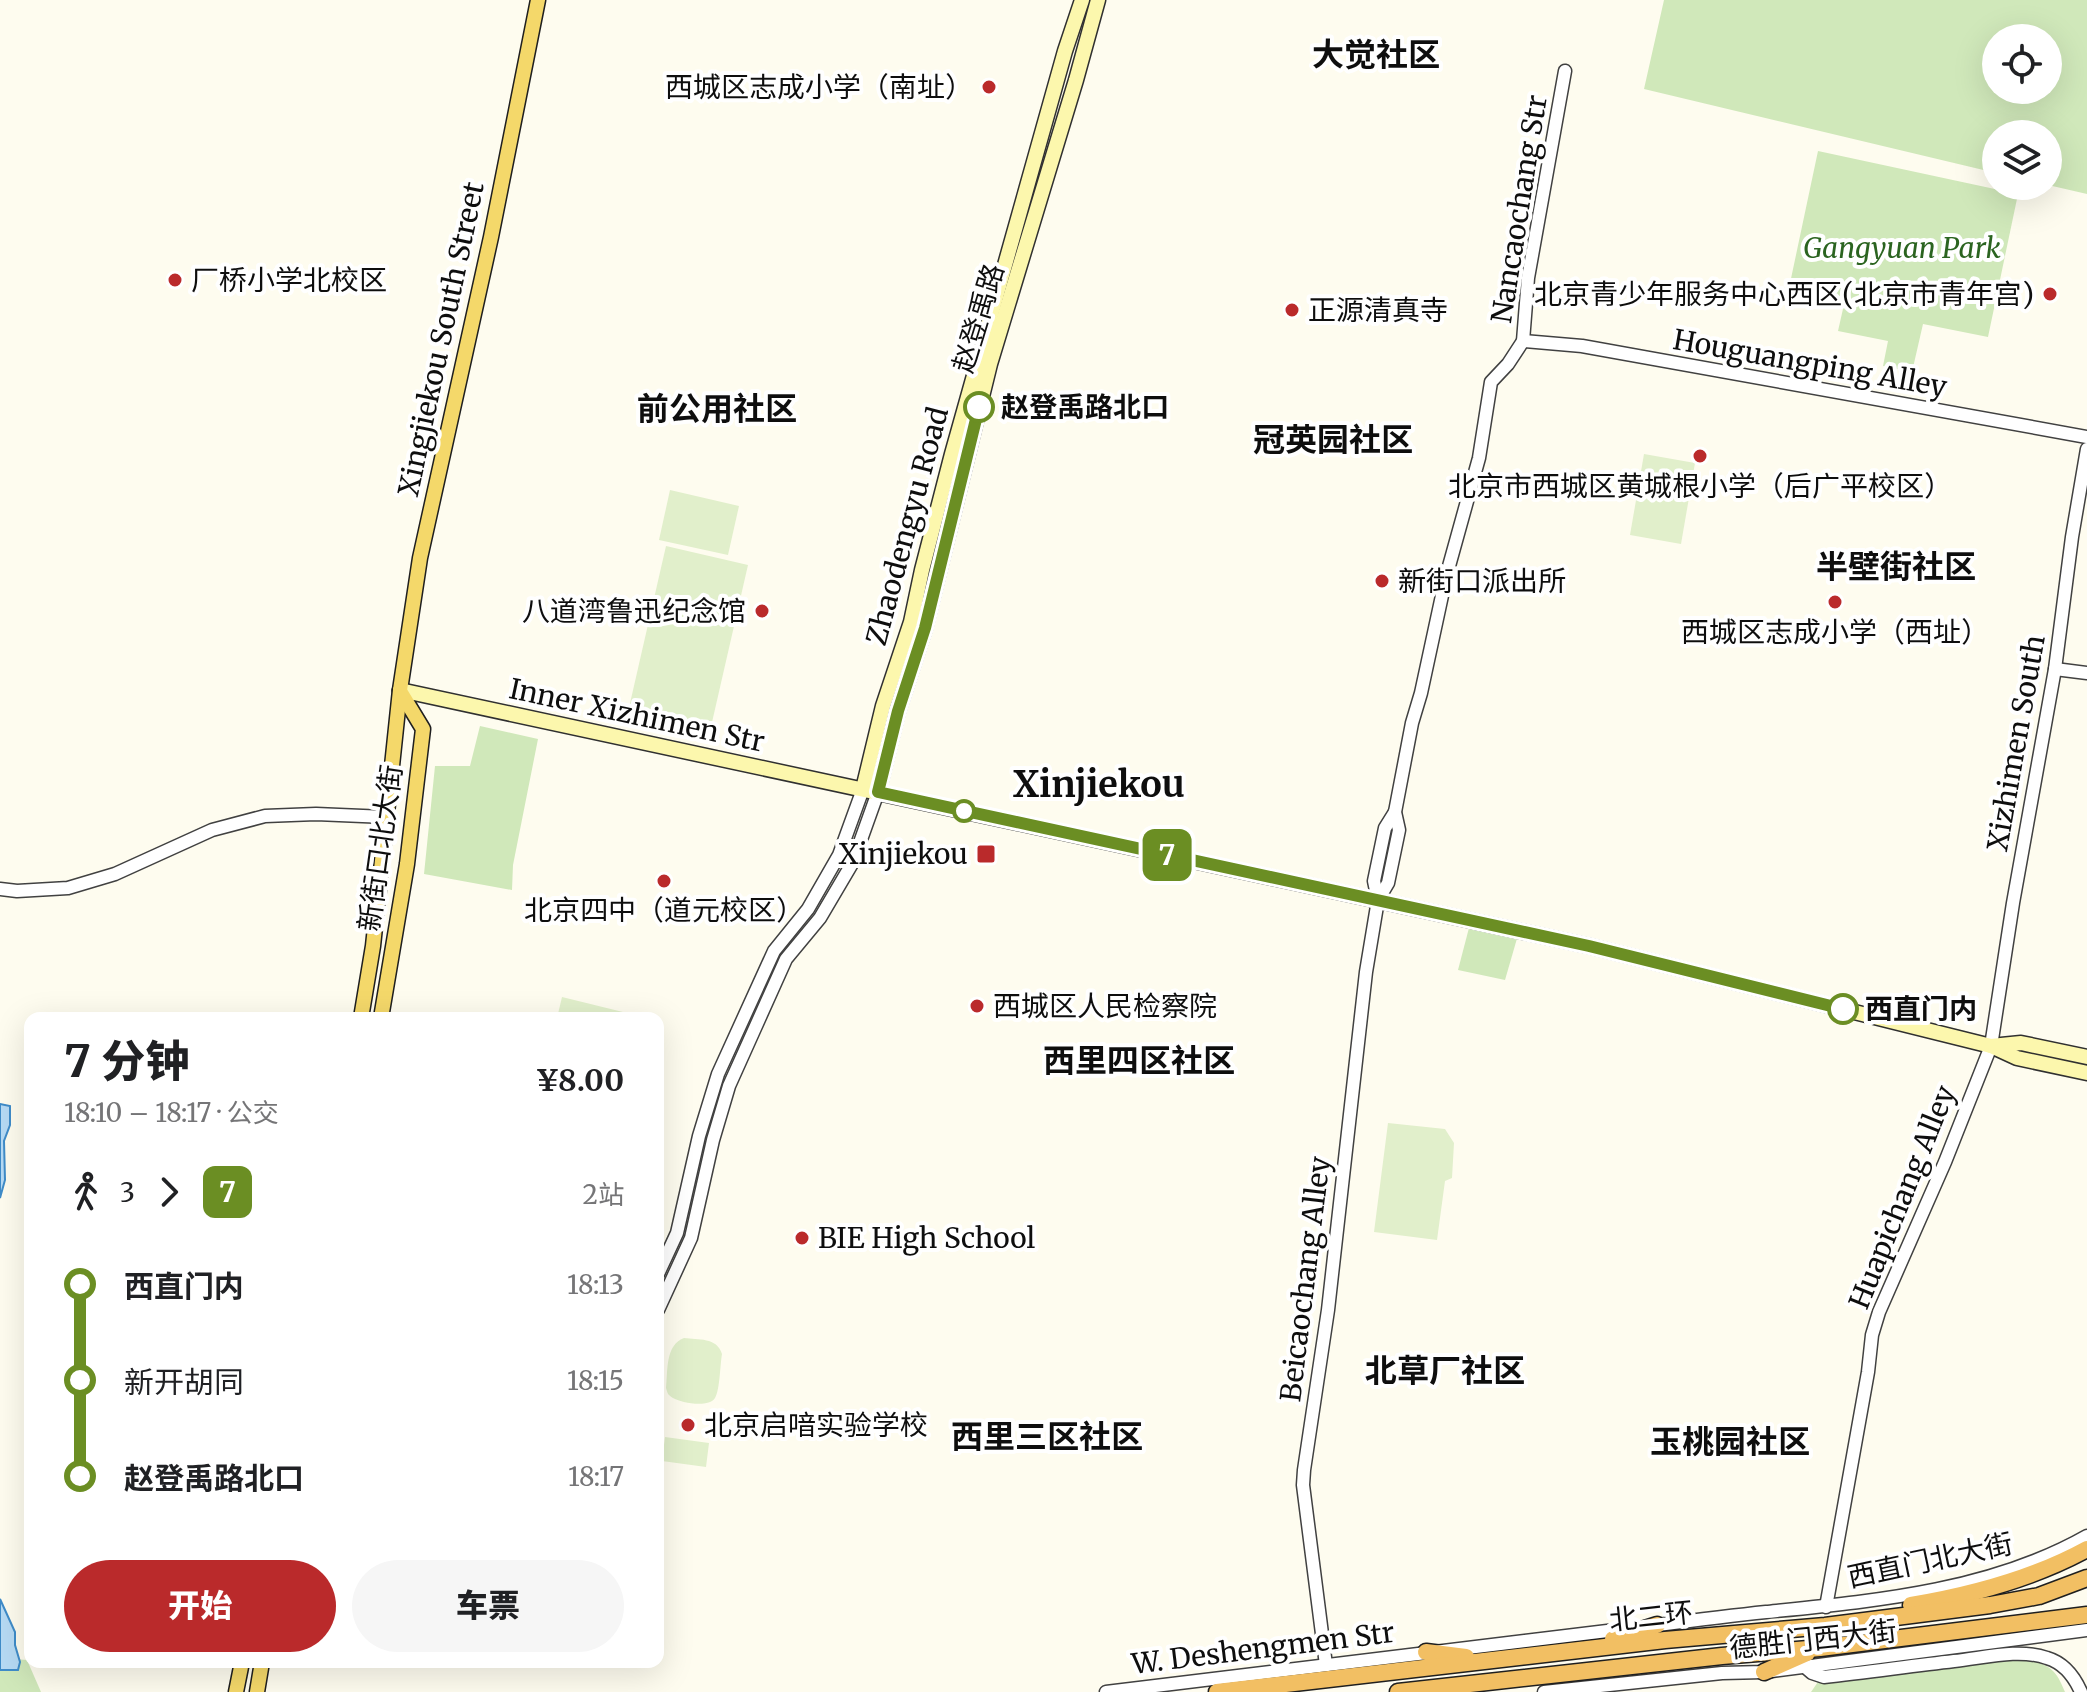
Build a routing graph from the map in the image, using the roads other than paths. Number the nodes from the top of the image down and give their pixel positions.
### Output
1 (538, 0) edge
2 (1082, 0) edge
3 (1098, 0) edge
4 (1565, 71) dead end
5 (1523, 341) junction
6 (2087, 437) edge
7 (2087, 449) edge
8 (2055, 669) junction
9 (2087, 673) edge
10 (400, 690) junction
11 (871, 791) junction
12 (386, 817) junction
13 (0, 889) edge
14 (1378, 900) junction
15 (362, 1012) edge
16 (382, 1012) edge
17 (1991, 1046) junction
18 (2087, 1057) edge
19 (2087, 1073) edge
20 (664, 1261) edge
21 (664, 1297) edge
22 (2087, 1536) edge
23 (2087, 1549) edge
24 (2087, 1578) edge
25 (1826, 1607) junction
26 (2087, 1615) edge
27 (1657, 1625) junction
28 (1825, 1626) junction
29 (2087, 1630) edge
30 (1820, 1648) junction
31 (1577, 1651) junction
32 (1426, 1652) junction
33 (1496, 1660) junction
34 (1326, 1665) junction
35 (1805, 1667) junction
36 (241, 1668) edge
37 (261, 1668) edge
38 (1764, 1672) junction
39 (236, 1692) edge
40 (257, 1692) edge
41 (1106, 1692) edge
42 (1217, 1692) edge
43 (1398, 1692) edge
44 (1544, 1692) edge
45 (2081, 1692) edge

1 - 10 main road, Xingjiekou South Street
2 - 11 main road, Zhaodengyu Road
3 - 11 main road, 赵登禹路
4 - 5 street, Nancaochang Str
5 - 6 street, Houguangping Alley
5 - 14 street, Nancaochang Str
7 - 8 street, Xizhimen South
8 - 9 street
8 - 17 street, Xizhimen South
10 - 11 main road, Inner Xizhimen Str
10 - 12 main road, Xingjiekou South Street
10 - 16 main road, 新街口北大街
11 - 14 main road, Inner Xizhimen Str
11 - 20 street
11 - 21 street
12 - 13 street
12 - 15 main road, Xingjiekou South Street
14 - 17 main road
14 - 34 street, Beicaochang Alley
17 - 18 main road
17 - 19 main road
17 - 25 street, Huapichang Alley
22 - 25 street, 西直门北大街
23 - 28 highway
24 - 28 highway, 北二环
25 - 27 street, 德胜门西大街
26 - 30 highway, 北二环
27 - 31 highway
27 - 32 street, 德胜门西大街
28 - 31 highway, 北二环
29 - 35 street, 德胜门西大街
30 - 38 highway
30 - 43 highway, 北二环
31 - 33 highway, 北二环
32 - 33 highway
32 - 34 street, W. Deshengmen Str
33 - 42 highway, 北二环
34 - 41 street, W. Deshengmen Str
35 - 38 street, 德胜门西大街
35 - 45 street
36 - 39 main road
37 - 40 main road
38 - 44 street, 德胜门西大街

